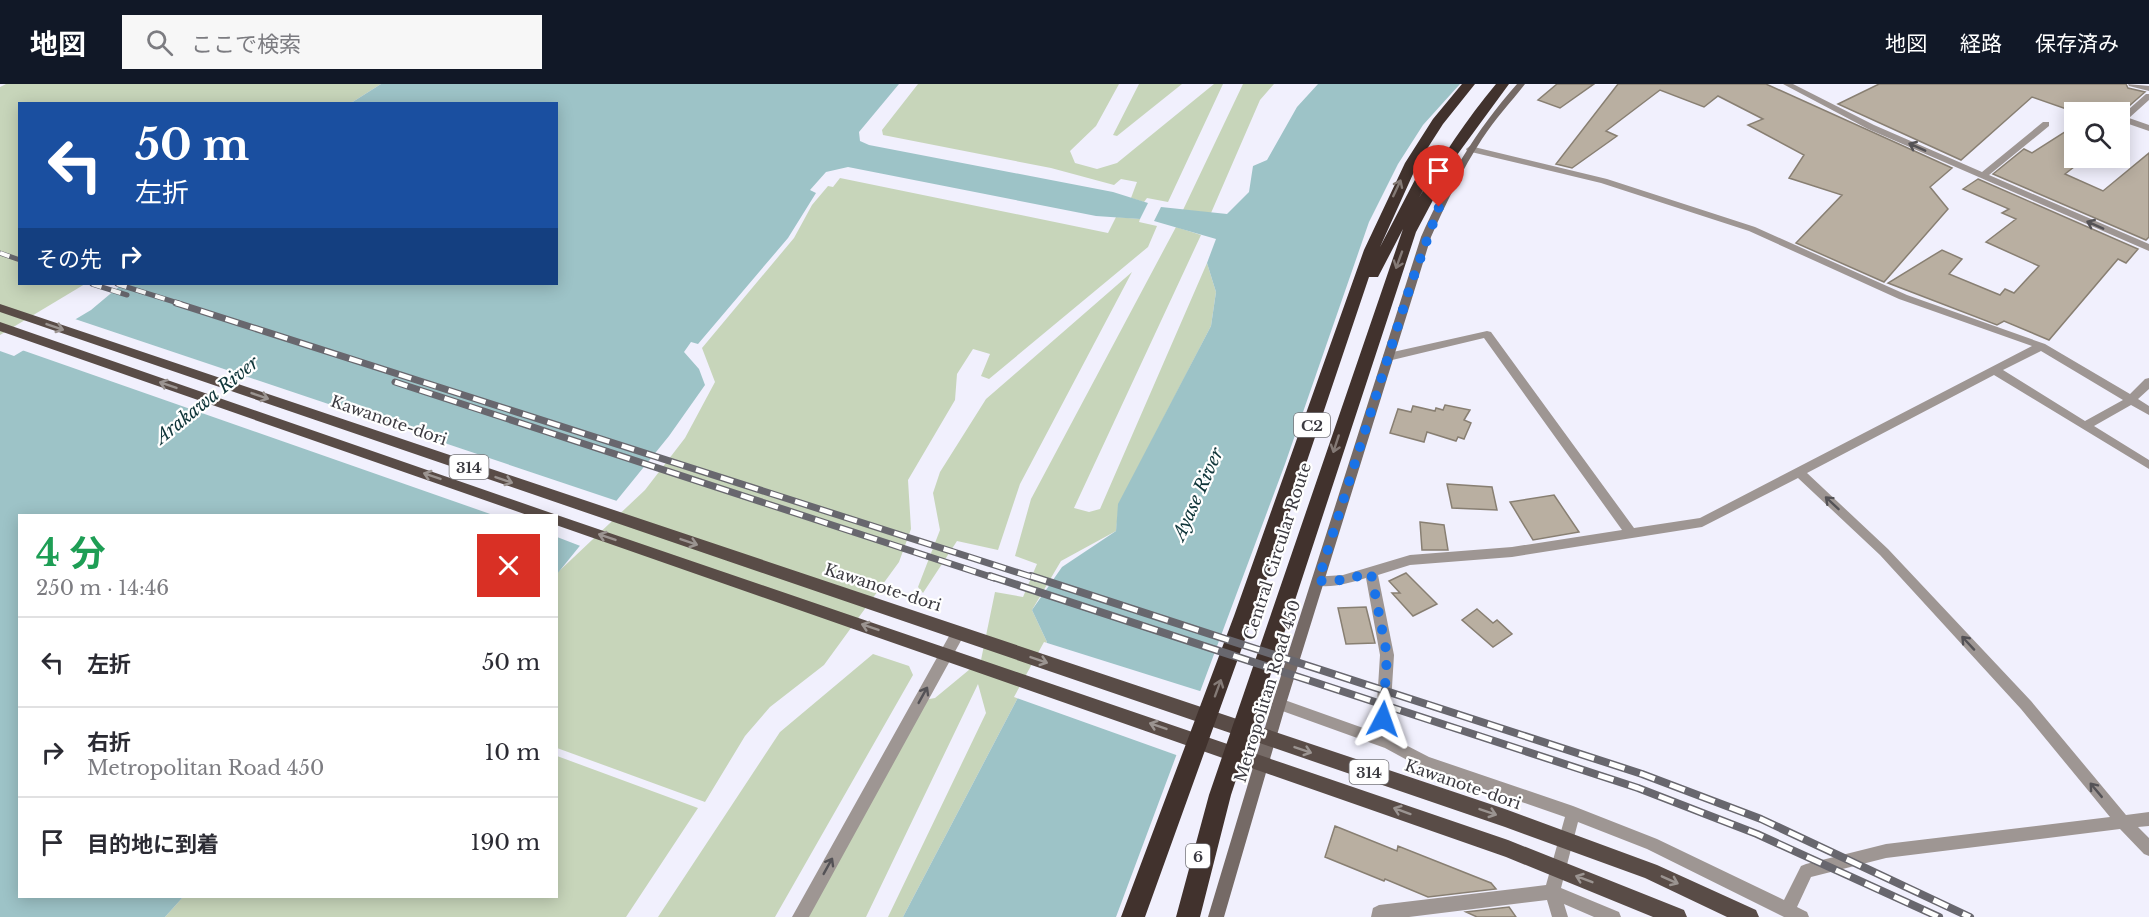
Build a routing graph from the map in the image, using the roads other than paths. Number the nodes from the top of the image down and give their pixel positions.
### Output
1 (1470, 84) edge
2 (1494, 84) edge
3 (1503, 84) edge
4 (1521, 84) edge
5 (1787, 84) edge
6 (2132, 84) edge
7 (2149, 89) edge
8 (2149, 96) edge
9 (2046, 124) dead end
10 (2149, 128) edge
11 (1470, 149) junction
12 (1983, 176) junction
13 (2149, 249) edge
14 (0, 308) edge
15 (0, 326) edge
16 (2041, 346) junction
17 (1388, 357) junction
18 (1994, 370) junction
19 (1328, 381) junction
20 (2149, 382) edge
21 (2130, 400) junction
22 (2149, 411) edge
23 (2085, 426) junction
24 (2149, 465) edge
25 (1799, 472) junction
26 (541, 514) edge
27 (558, 520) edge
28 (1630, 531) junction
29 (1371, 573) junction
30 (1318, 581) junction
31 (958, 633) junction
32 (946, 653) junction
33 (1279, 704) junction
34 (1390, 744) junction
35 (1185, 783) junction
36 (1220, 795) junction
37 (1574, 813) junction
38 (2149, 819) edge
39 (2123, 822) junction
40 (2149, 849) edge
41 (1552, 892) junction
42 (1794, 913) edge
43 (800, 917) edge
44 (1133, 917) edge
45 (1142, 917) edge
46 (1176, 917) edge
47 (1188, 917) edge
48 (1216, 917) edge
49 (1380, 917) edge
50 (1560, 917) edge
51 (1613, 917) edge
52 (1677, 917) edge
53 (1749, 917) edge

19 -> 1 highway, Central Circular Route / C2
2 - 19 highway
3 -> 36 highway, Central Circular Route / C2
4 - 11 main road, Metropolitan Road 450
12 -> 5 street
6 - 7 street
8 - 10 street
9 - 12 street
11 - 16 street
11 - 17 main road, Metropolitan Road 450
13 -> 12 street
14 -> 31 main road, Kawanote-dori / 314
26 -> 15 main road, 314
16 - 18 street
16 - 21 street
17 - 28 street
17 - 30 main road, Metropolitan Road 450
18 - 23 street
18 - 25 street
35 -> 19 highway, Central Circular Route / C2
20 - 21 street
21 - 22 street
21 - 23 street
23 - 24 street
25 - 28 street
39 -> 25 street
32 -> 27 main road, 314
28 - 29 street
29 - 30 street
29 - 34 street
30 - 33 main road, Metropolitan Road 450
31 - 32 street
31 -> 53 main road, Kawanote-dori / 314
43 -> 32 street
52 -> 32 main road, 314
33 - 34 street
33 - 48 main road, Metropolitan Road 450
34 - 37 street
35 - 44 highway, Central Circular Route / C2
35 - 45 highway, Central Circular Route / C2
36 - 46 highway, 6
36 - 47 highway, Central Circular Route / C2
37 - 41 street
37 - 42 street
38 - 39 street
39 - 40 street
39 - 42 street
41 - 49 street
41 - 50 street
41 - 51 street

